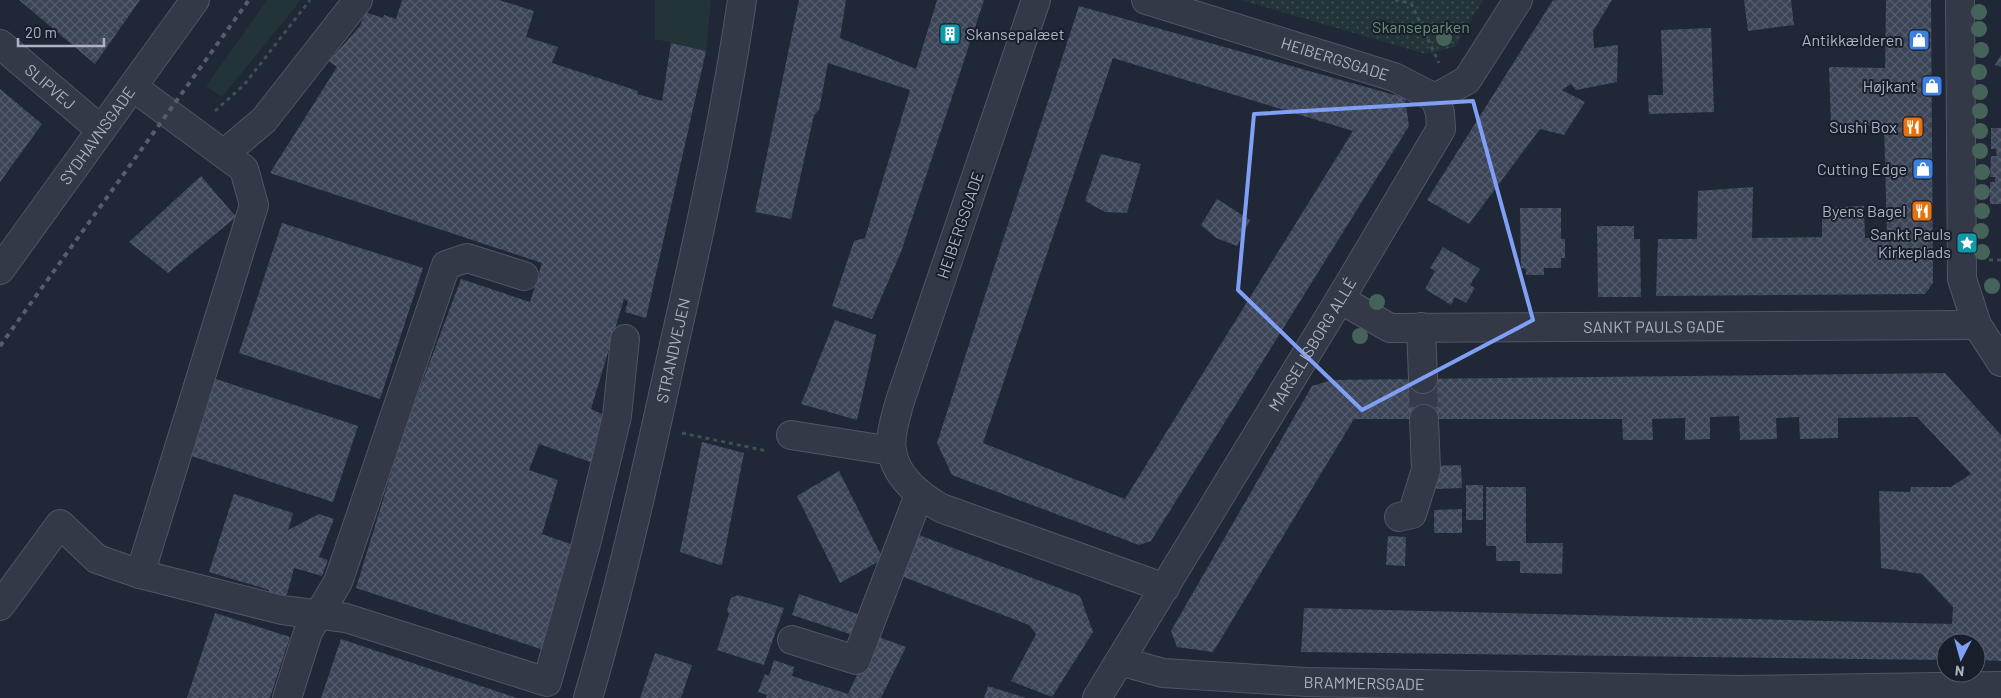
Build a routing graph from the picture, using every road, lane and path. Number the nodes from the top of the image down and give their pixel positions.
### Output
1 (196, 0) edge
2 (310, 0) edge
3 (358, 0) edge
4 (742, 0) edge
5 (1036, 0) edge
6 (1146, 0) edge
7 (1394, 0) edge
8 (1518, 0) edge
9 (1960, 0) edge
10 (1412, 1) edge
11 (0, 44) edge
12 (133, 87) junction
13 (1435, 98) junction
14 (101, 130) junction
15 (192, 131) junction
16 (224, 154) junction
17 (0, 270) edge
18 (524, 276) dead end
19 (1340, 299) junction
20 (1977, 325) junction
21 (1421, 327) junction
22 (625, 339) dead end
23 (2001, 362) edge
24 (1423, 379) tunnel mouth
25 (1424, 419) tunnel mouth
26 (704, 437) dead end
27 (784, 444) joint
28 (892, 451) junction
29 (919, 495) junction
30 (1399, 517) dead end
31 (140, 574) junction
32 (1165, 588) junction
33 (0, 606) edge
34 (319, 614) junction
35 (792, 640) dead end
36 (1120, 661) junction
37 (2001, 686) edge
38 (1306, 690) edge
39 (1740, 694) edge
40 (287, 698) edge
41 (588, 698) edge
42 (1097, 698) edge

1 - 12 street, SYDHAVNSGADE
2 - 15 path
3 - 16 street
4 - 41 street, STRANDVEJEN
5 - 28 street, HEIBERGSGADE
6 - 13 street, HEIBERGSGADE
7 - 10 path
8 - 13 street
9 - 20 street
10 - 13 path
11 - 14 street, SLIPVEJ
12 - 14 street, SYDHAVNSGADE
12 - 15 street
13 - 19 street, MARSELISBORG ALLÉ
14 - 17 street, SYDHAVNSGADE
15 - 16 street
16 - 31 street
18 - 34 street
19 - 21 street, SANKT PAULS GADE
19 - 32 street, MARSELISBORG ALLÉ
20 - 21 street, SANKT PAULS GADE
20 - 23 street
21 - 24 street
22 - 34 street
25 - 30 street
26 - 27 path
27 - 28 street
28 - 29 street, HEIBERGSGADE
29 - 32 street, HEIBERGSGADE
29 - 35 street
31 - 33 street
31 - 34 street
32 - 36 street, MARSELISBORG ALLÉ
34 - 40 street
36 - 38 street, BRAMMERSGADE
36 - 42 street, MARSELISBORG ALLÉ
37 - 39 street, BRAMMERSGADE
38 - 39 street, BRAMMERSGADE

